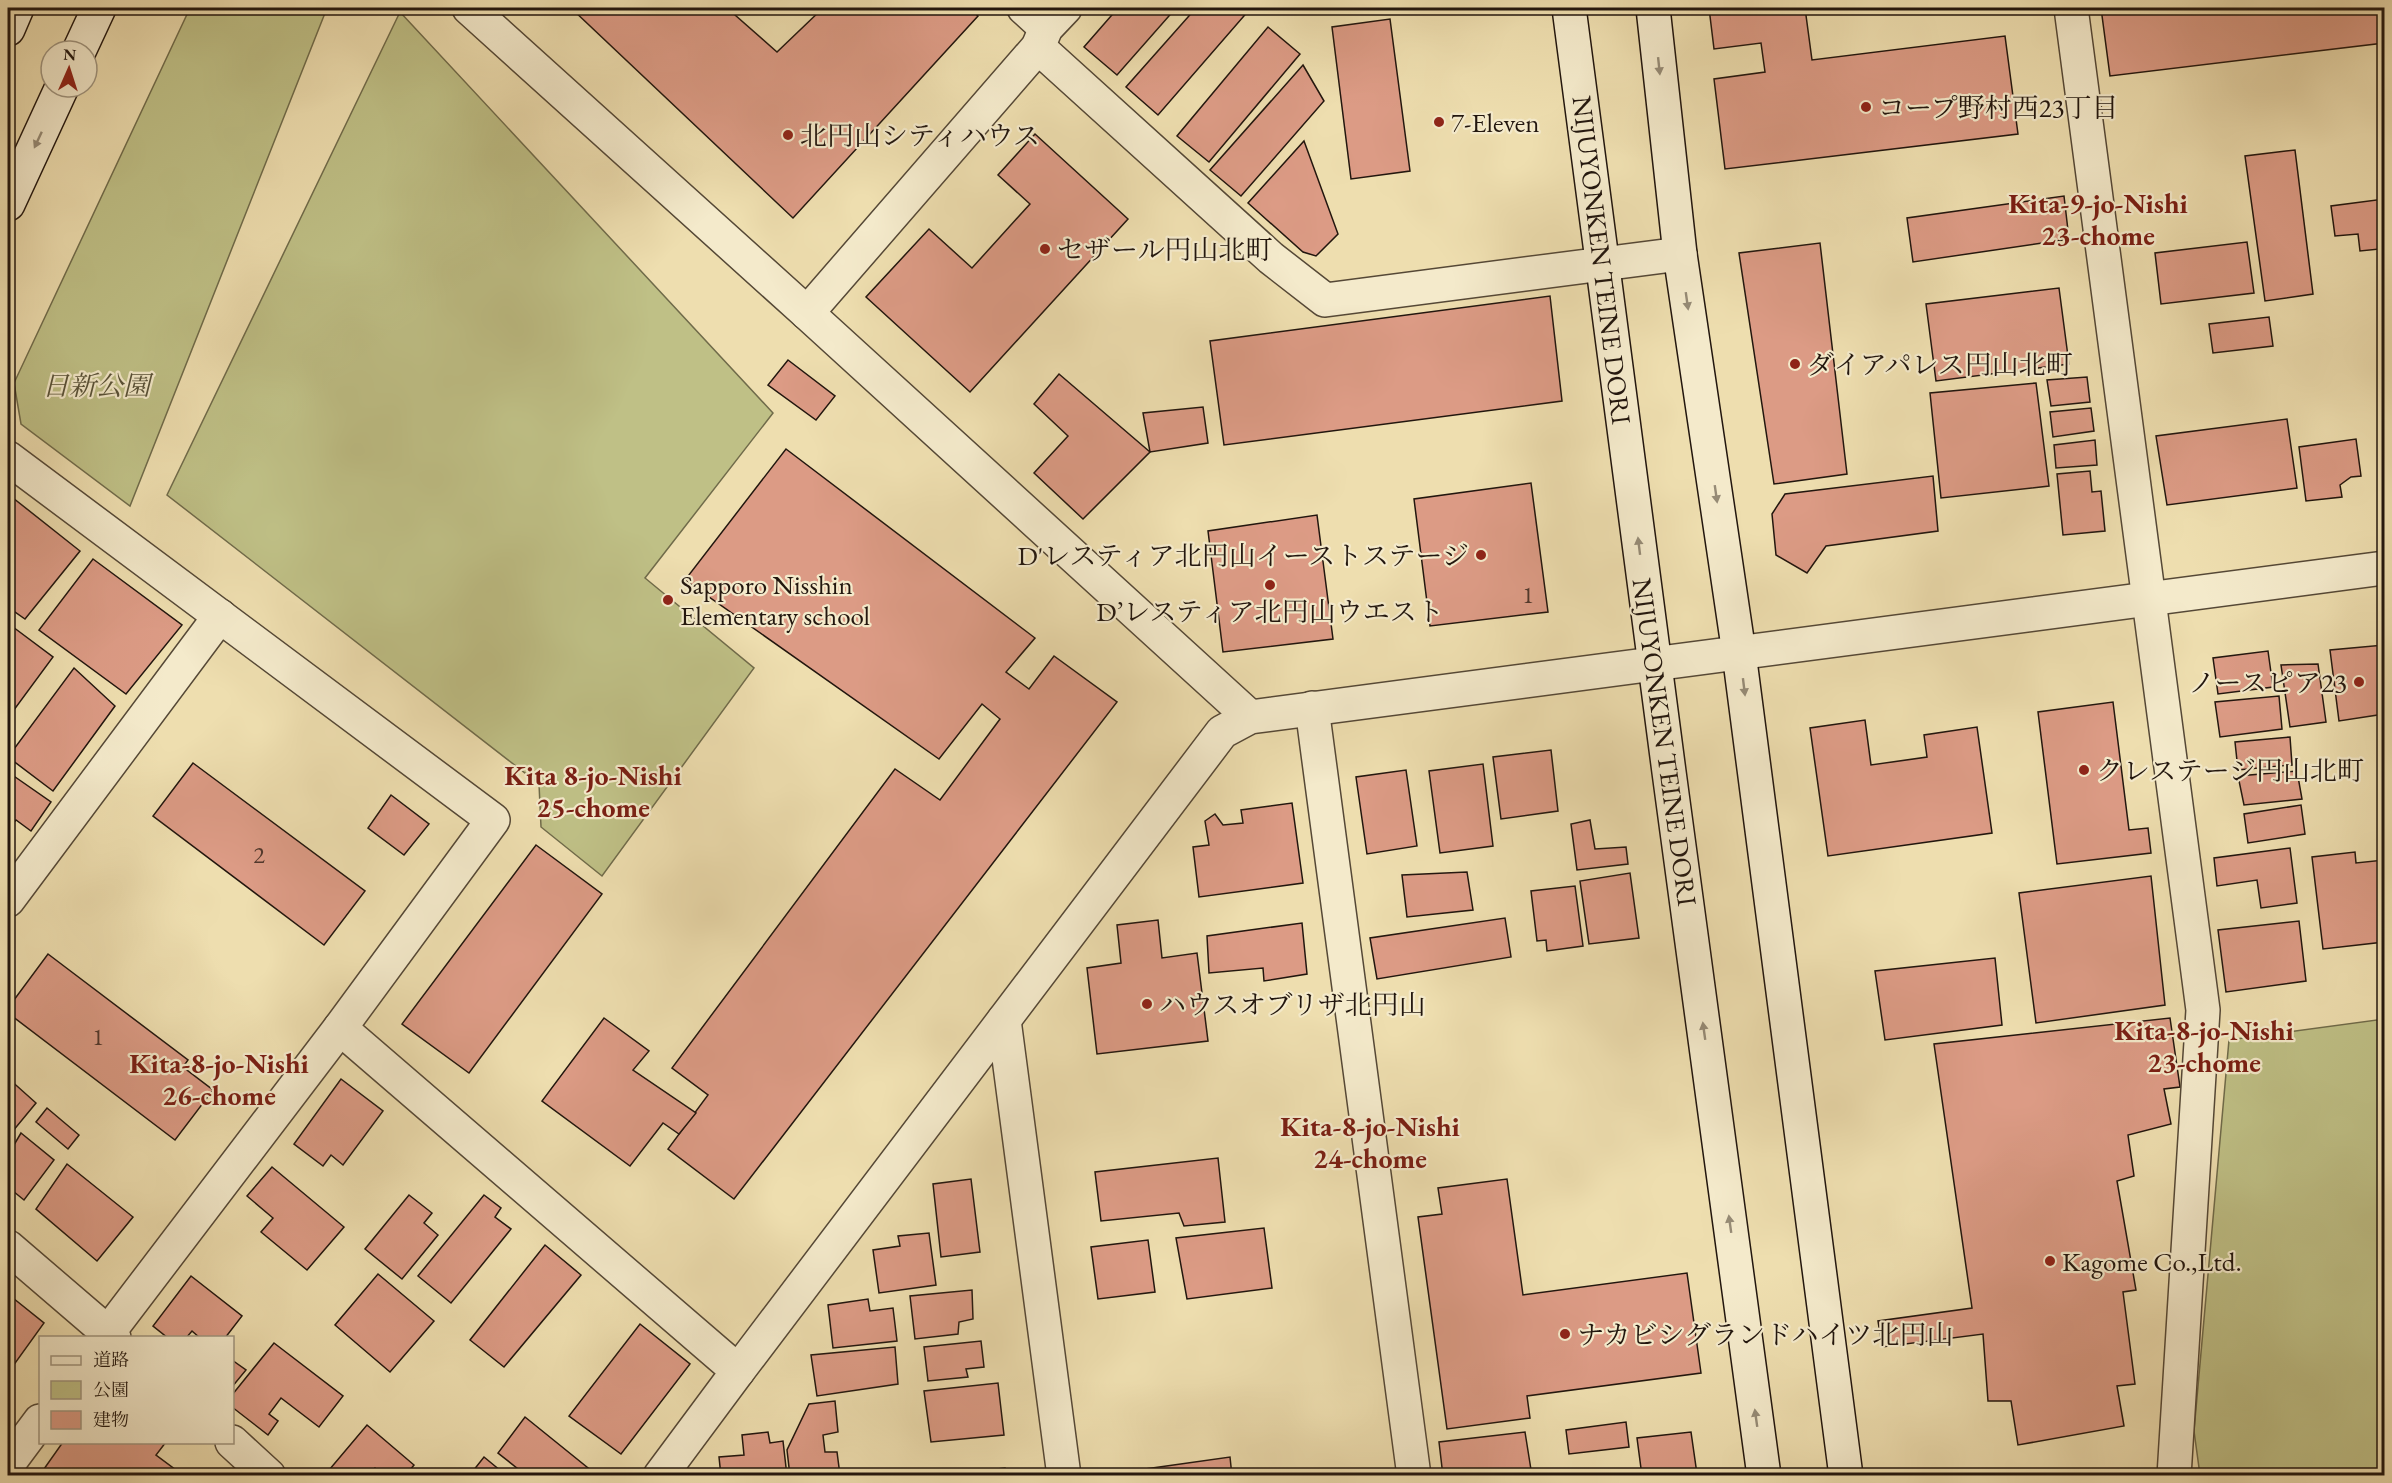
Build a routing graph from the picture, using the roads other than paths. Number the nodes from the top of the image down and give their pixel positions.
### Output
1 (17, 8) edge
2 (99, 8) edge
3 (469, 8) edge
4 (1569, 8) edge
5 (1653, 8) edge
6 (2071, 8) edge
7 (1043, 22) edge
8 (8, 29) edge
9 (85, 39) edge
10 (56, 99) edge
11 (8, 204) edge
12 (1680, 254) junction
13 (1603, 263) junction
14 (807, 312) junction
15 (8, 458) edge
16 (2385, 568) edge
17 (2148, 598) junction
18 (220, 616) junction
19 (1739, 652) junction
20 (1654, 664) junction
21 (1312, 708) junction
22 (1250, 717) junction
23 (8, 900) edge
24 (1004, 1020) junction
25 (340, 1028) junction
26 (8, 1247) edge
27 (109, 1336) edge
28 (738, 1371) junction
29 (39, 1421) edge
30 (233, 1444) edge
31 (8, 1464) edge
32 (269, 1476) edge
33 (660, 1476) edge
34 (1064, 1476) edge
35 (1414, 1476) edge
36 (1764, 1476) edge
37 (1846, 1476) edge
38 (2174, 1476) edge

1 - 8 street
2 - 9 street
3 - 14 street
4 - 13 street, NIJUYONKEN TEINE DORI
5 -> 12 street
6 - 17 street
7 - 13 street
7 - 14 street
10 -> 11 street
12 - 13 street
12 -> 19 street
20 -> 13 street, NIJUYONKEN TEINE DORI
14 - 22 street
15 - 18 street
16 - 17 street
17 - 19 street
17 - 38 street
18 - 23 street
18 - 25 street
19 - 20 street
19 -> 37 street
20 - 21 street
36 -> 20 street, NIJUYONKEN TEINE DORI
21 - 22 street
21 - 35 street
22 - 24 street
24 - 28 street
24 - 34 street
25 - 27 street
25 - 28 street
26 - 27 street
28 - 33 street
29 - 31 street
30 - 32 street

